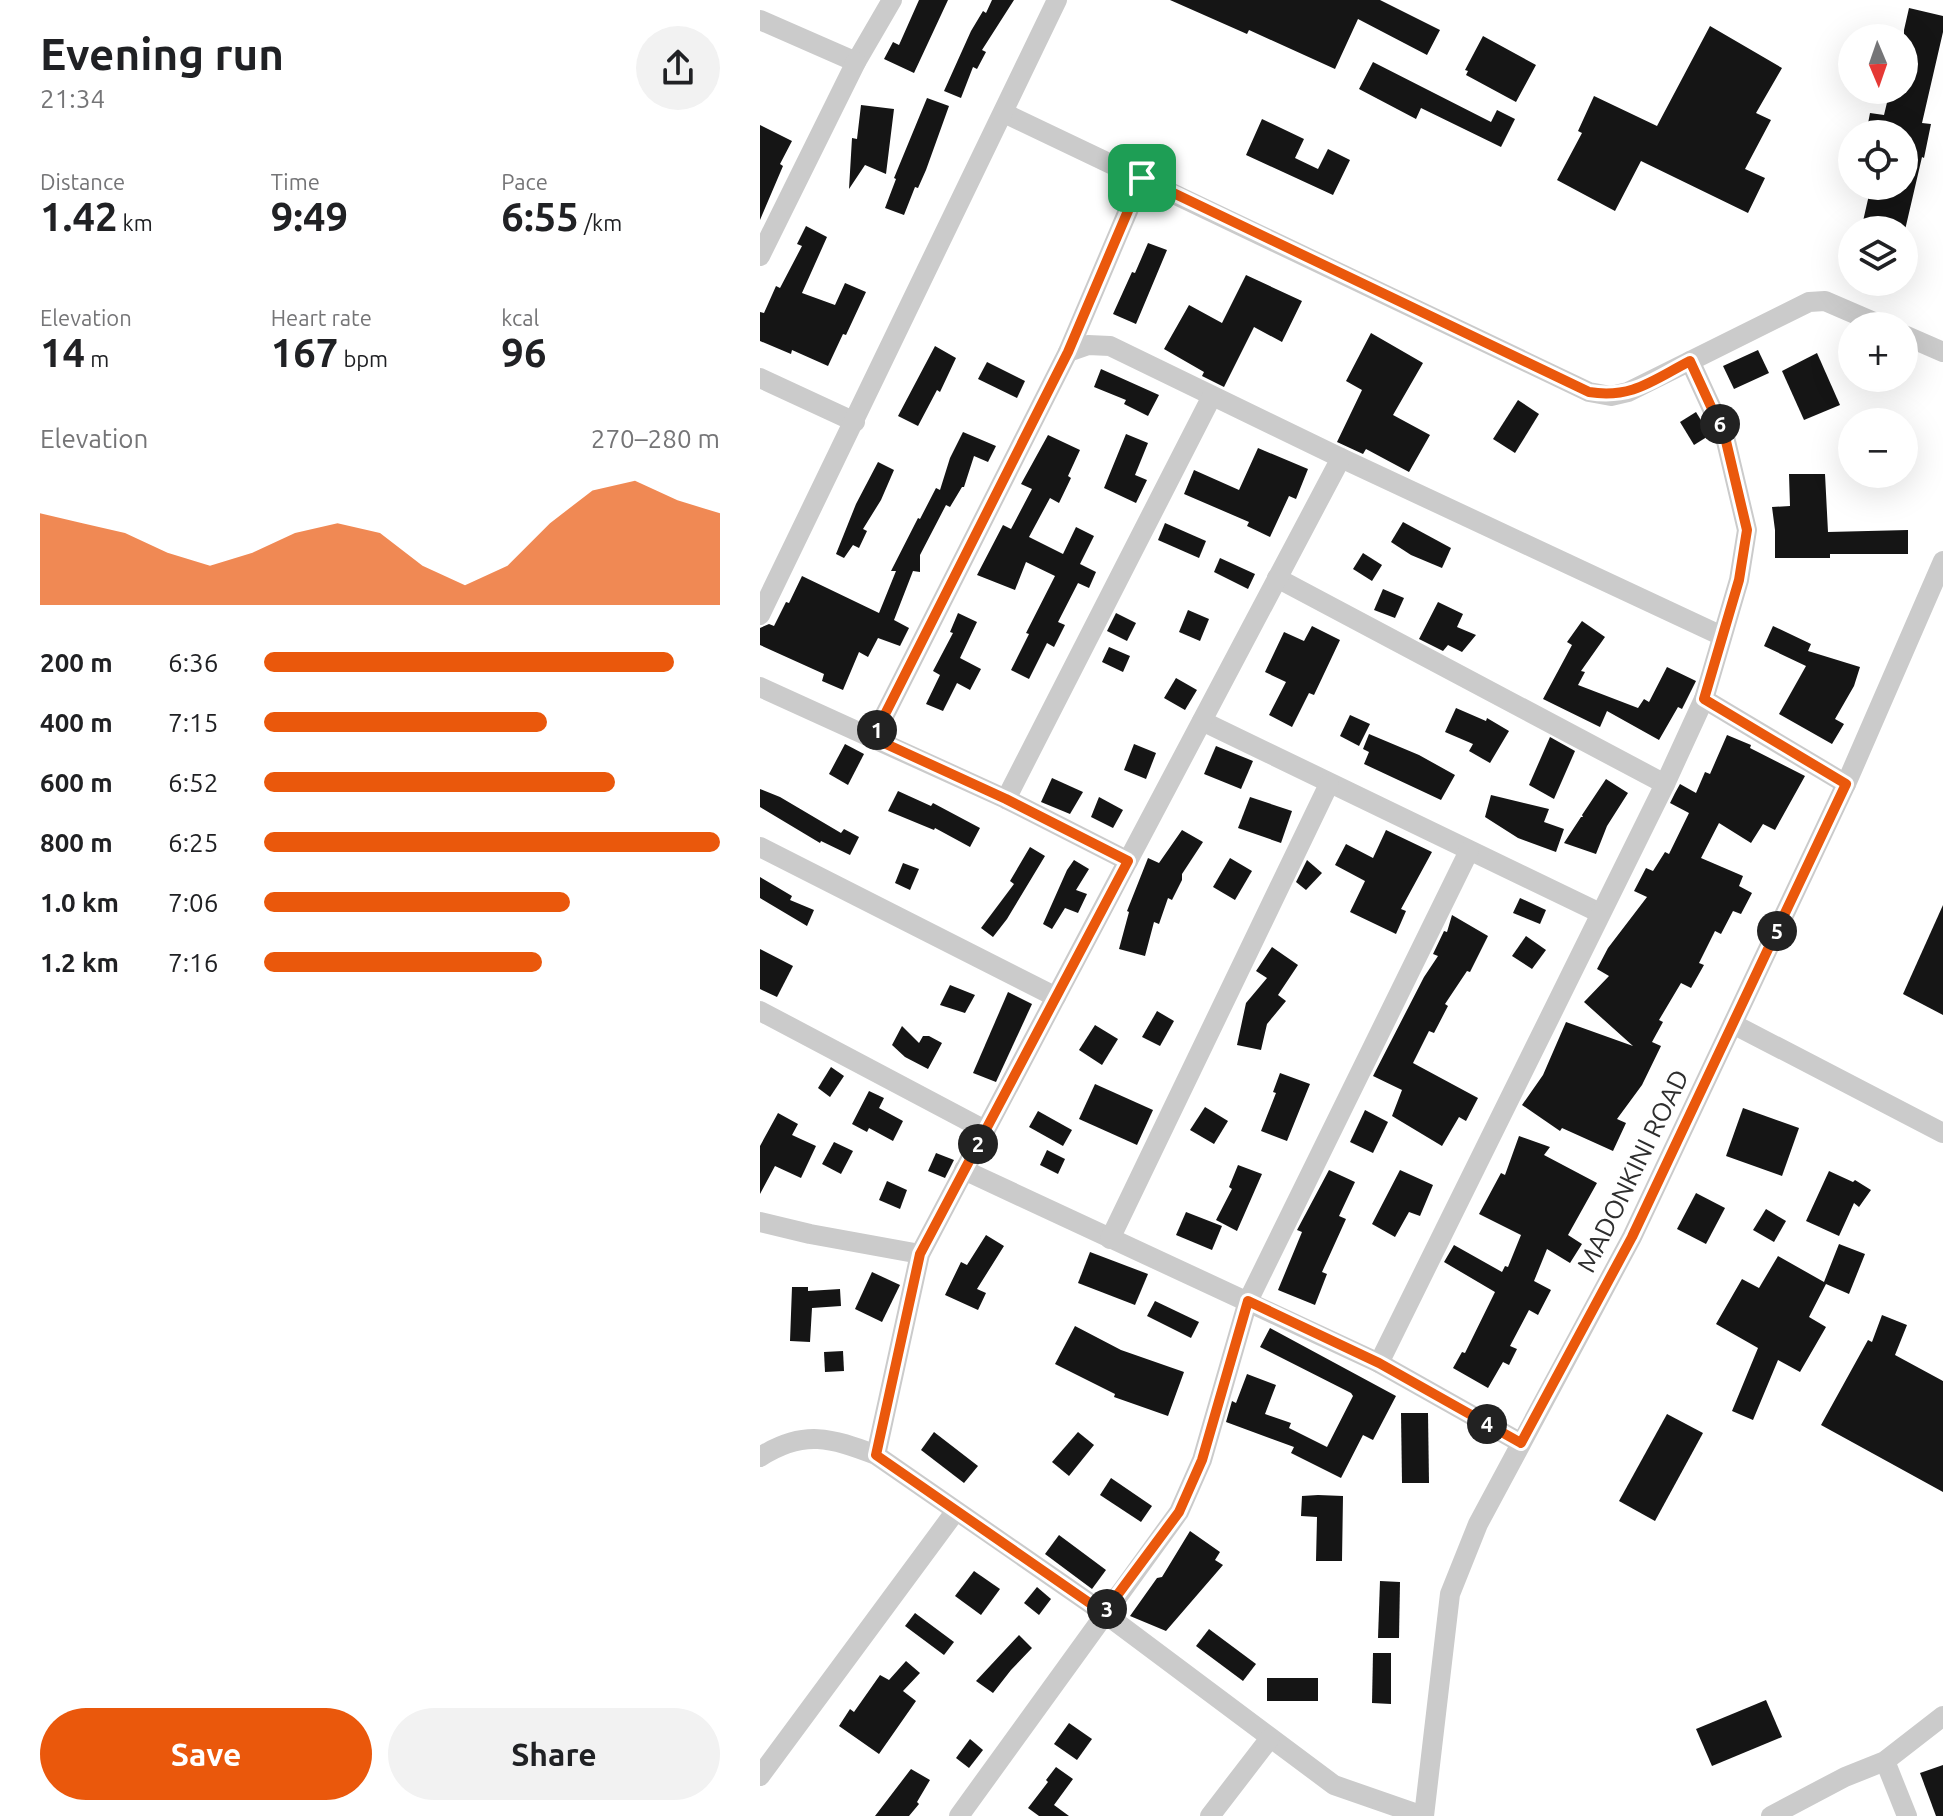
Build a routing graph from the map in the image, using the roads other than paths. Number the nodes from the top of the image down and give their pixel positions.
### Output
1 (892, 0) edge
2 (1057, 0) edge
3 (760, 20) edge
4 (856, 62) junction
5 (1004, 113) junction
6 (1142, 178) junction
7 (760, 256) edge
8 (1851, 312) edge
9 (1918, 341) edge
10 (1068, 352) junction
11 (1943, 352) edge
12 (1690, 361) junction
13 (760, 378) edge
14 (1212, 396) junction
15 (855, 422) junction
16 (1341, 458) junction
17 (1943, 561) edge
18 (1277, 578) junction
19 (760, 615) edge
20 (1722, 636) junction
21 (760, 687) edge
22 (1704, 699) junction
23 (1202, 721) junction
24 (873, 738) junction
25 (1329, 784) junction
26 (1665, 784) junction
27 (1846, 784) junction
28 (1006, 799) junction
29 (760, 847) edge
30 (1469, 851) junction
31 (1128, 861) junction
32 (1600, 913) junction
33 (1056, 997) junction
34 (760, 1011) edge
35 (1733, 1024) junction
36 (985, 1130) junction
37 (1943, 1133) edge
38 (964, 1170) junction
39 (760, 1222) edge
40 (1110, 1239) junction
41 (920, 1254) junction
42 (1248, 1301) junction
43 (1379, 1363) junction
44 (1521, 1443) junction
45 (876, 1455) junction
46 (760, 1457) edge
47 (955, 1512) junction
48 (1104, 1613) junction
49 (1943, 1716) edge
50 (1270, 1738) junction
51 (1885, 1761) junction
52 (760, 1776) edge
53 (959, 1816) edge
54 (1210, 1816) edge
55 (1424, 1816) edge
56 (1771, 1816) edge
57 (1907, 1816) edge

1 - 4 street
2 - 5 street
3 - 4 street
4 - 7 street
5 - 6 street
5 - 15 street
6 - 10 street
6 - 12 street
8 - 12 street
9 - 11 street
10 - 14 street
10 - 24 street
12 - 20 street
13 - 15 street
14 - 16 street
14 - 28 street
15 - 19 street
16 - 18 street
16 - 20 street
17 - 27 street, MADONKINI ROAD
18 - 23 street
18 - 26 street
20 - 22 street
21 - 24 street
22 - 26 street
22 - 27 street
23 - 25 street
23 - 31 street
24 - 28 street
25 - 30 street
25 - 40 street
26 - 32 street
27 - 35 street, MADONKINI ROAD
28 - 31 street
29 - 33 street
30 - 32 street
30 - 42 street
31 - 33 street
32 - 43 street
33 - 36 street
34 - 36 street
35 - 37 street
35 - 44 street, MADONKINI ROAD
36 - 38 street
38 - 40 street
38 - 41 street
39 - 41 street
40 - 42 street
41 - 45 street
42 - 43 street
42 - 48 street
43 - 44 street
44 - 55 street, MADONKINI ROAD
45 - 46 street
45 - 47 street
47 - 48 street
47 - 52 street
48 - 50 street
48 - 53 street
49 - 51 street
50 - 54 street
50 - 55 street
51 - 56 street
51 - 57 street

